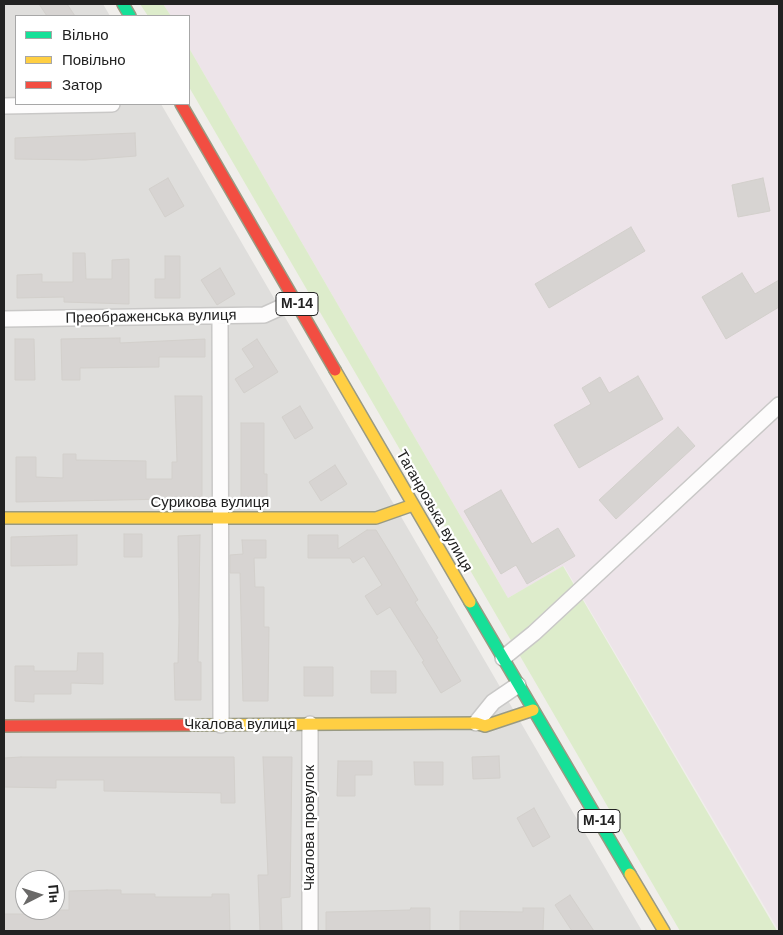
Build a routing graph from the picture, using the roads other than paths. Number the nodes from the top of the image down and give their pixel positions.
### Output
1 (123, 4) edge
2 (129, 15) edge
3 (58, 105) edge
4 (182, 105) edge
5 (4, 106) edge
6 (295, 301) junction
7 (220, 316) junction
8 (4, 319) edge
9 (779, 405) edge
10 (413, 505) junction
11 (4, 518) edge
12 (221, 518) junction
13 (503, 658) junction
14 (518, 684) junction
15 (534, 710) junction
16 (476, 723) junction
17 (310, 724) junction
18 (221, 725) junction
19 (4, 726) edge
20 (310, 931) edge
21 (664, 931) edge

1 - 2 main road
3 - 5 street
4 - 6 main road, Таганрозька вулиця / М-14
6 - 7 street, Преображенська вулиця
6 - 10 main road, Таганрозька вулиця / М-14
7 - 8 street, Преображенська вулиця
7 - 12 street
9 - 13 street
10 - 12 main road, Сурикова вулиця
10 - 13 main road, Таганрозька вулиця / М-14
11 - 12 main road, Сурикова вулиця
12 - 18 street
13 - 14 main road, Таганрозька вулиця / М-14
14 - 15 main road, Таганрозька вулиця / М-14
14 - 16 street
15 - 16 main road, Чкалова вулиця
15 - 21 main road, Таганрозька вулиця / М-14
16 - 17 main road, Чкалова вулиця
17 - 18 main road, Чкалова вулиця
17 - 20 street, Чкалова провулок
18 - 19 main road, Чкалова вулиця

